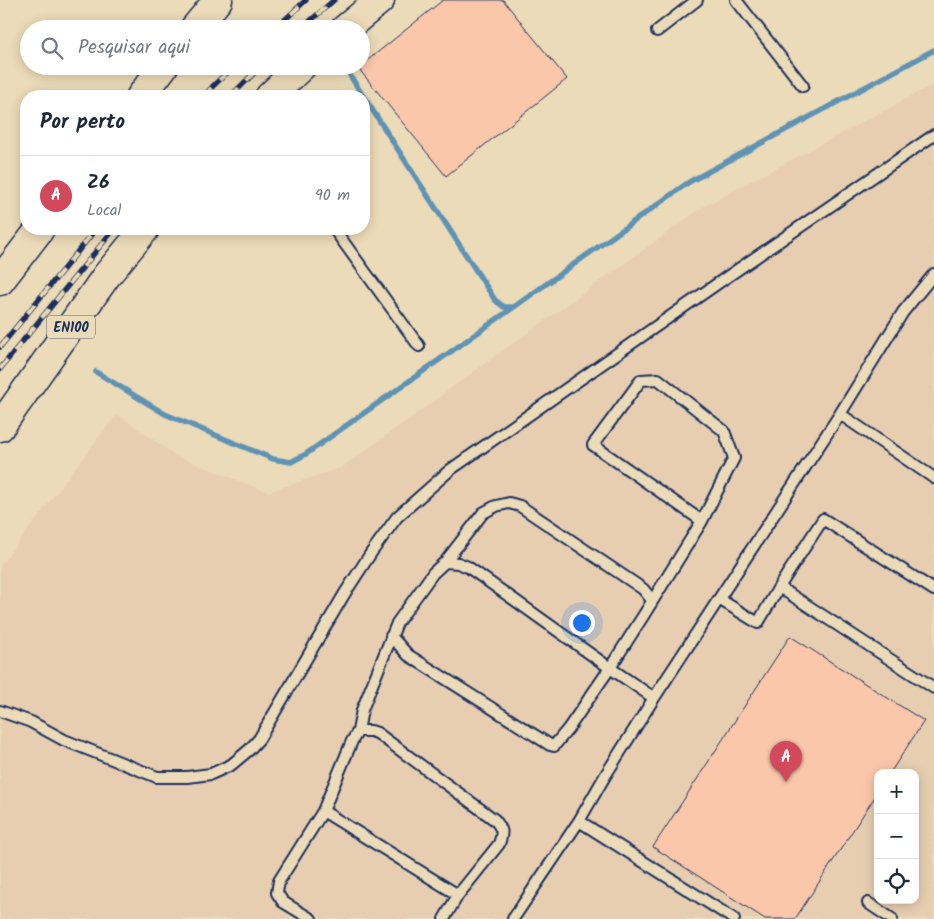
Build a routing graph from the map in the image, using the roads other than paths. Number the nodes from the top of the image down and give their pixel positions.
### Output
1 (218, 0) edge
2 (380, 0) edge
3 (697, 0) edge
4 (736, 0) edge
5 (201, 20) edge
6 (356, 20) edge
7 (656, 31) dead end
8 (157, 75) edge
9 (292, 75) edge
10 (803, 86) dead end
11 (146, 90) edge
12 (276, 90) edge
13 (934, 135) edge
14 (35, 235) edge
15 (140, 235) edge
16 (338, 235) edge
17 (934, 274) edge
18 (0, 280) edge
19 (419, 346) dead end
20 (840, 414) junction
21 (0, 428) edge
22 (934, 478) edge
23 (702, 520) junction
24 (445, 562) junction
25 (779, 587) junction
26 (934, 590) edge
27 (719, 599) junction
28 (652, 600) junction
29 (391, 636) junction
30 (610, 668) junction
31 (934, 688) edge
32 (654, 698) junction
33 (0, 711) edge
34 (358, 731) junction
35 (323, 811) junction
36 (579, 821) junction
37 (458, 895) junction
38 (868, 903) dead end
39 (311, 919) edge
40 (444, 919) edge
41 (513, 919) edge
42 (734, 919) edge
43 (892, 919) edge

1 - 5 main road
2 - 6 main road
3 - 7 lane
4 - 10 lane
8 - 11 main road
9 - 12 main road
13 - 33 lane
14 - 18 main road
15 - 21 main road, EN100
16 - 19 lane
17 - 20 lane
20 - 22 lane
20 - 27 lane
23 - 23 lane
23 - 28 lane
24 - 28 lane
24 - 29 lane
24 - 30 lane
25 - 26 lane
25 - 27 lane
25 - 31 lane
27 - 32 lane
28 - 30 lane
29 - 30 lane
29 - 34 lane
30 - 32 lane
32 - 36 lane
34 - 35 lane
34 - 37 lane
35 - 37 lane
35 - 39 lane
36 - 41 lane
36 - 42 lane
37 - 40 lane
38 - 43 lane

